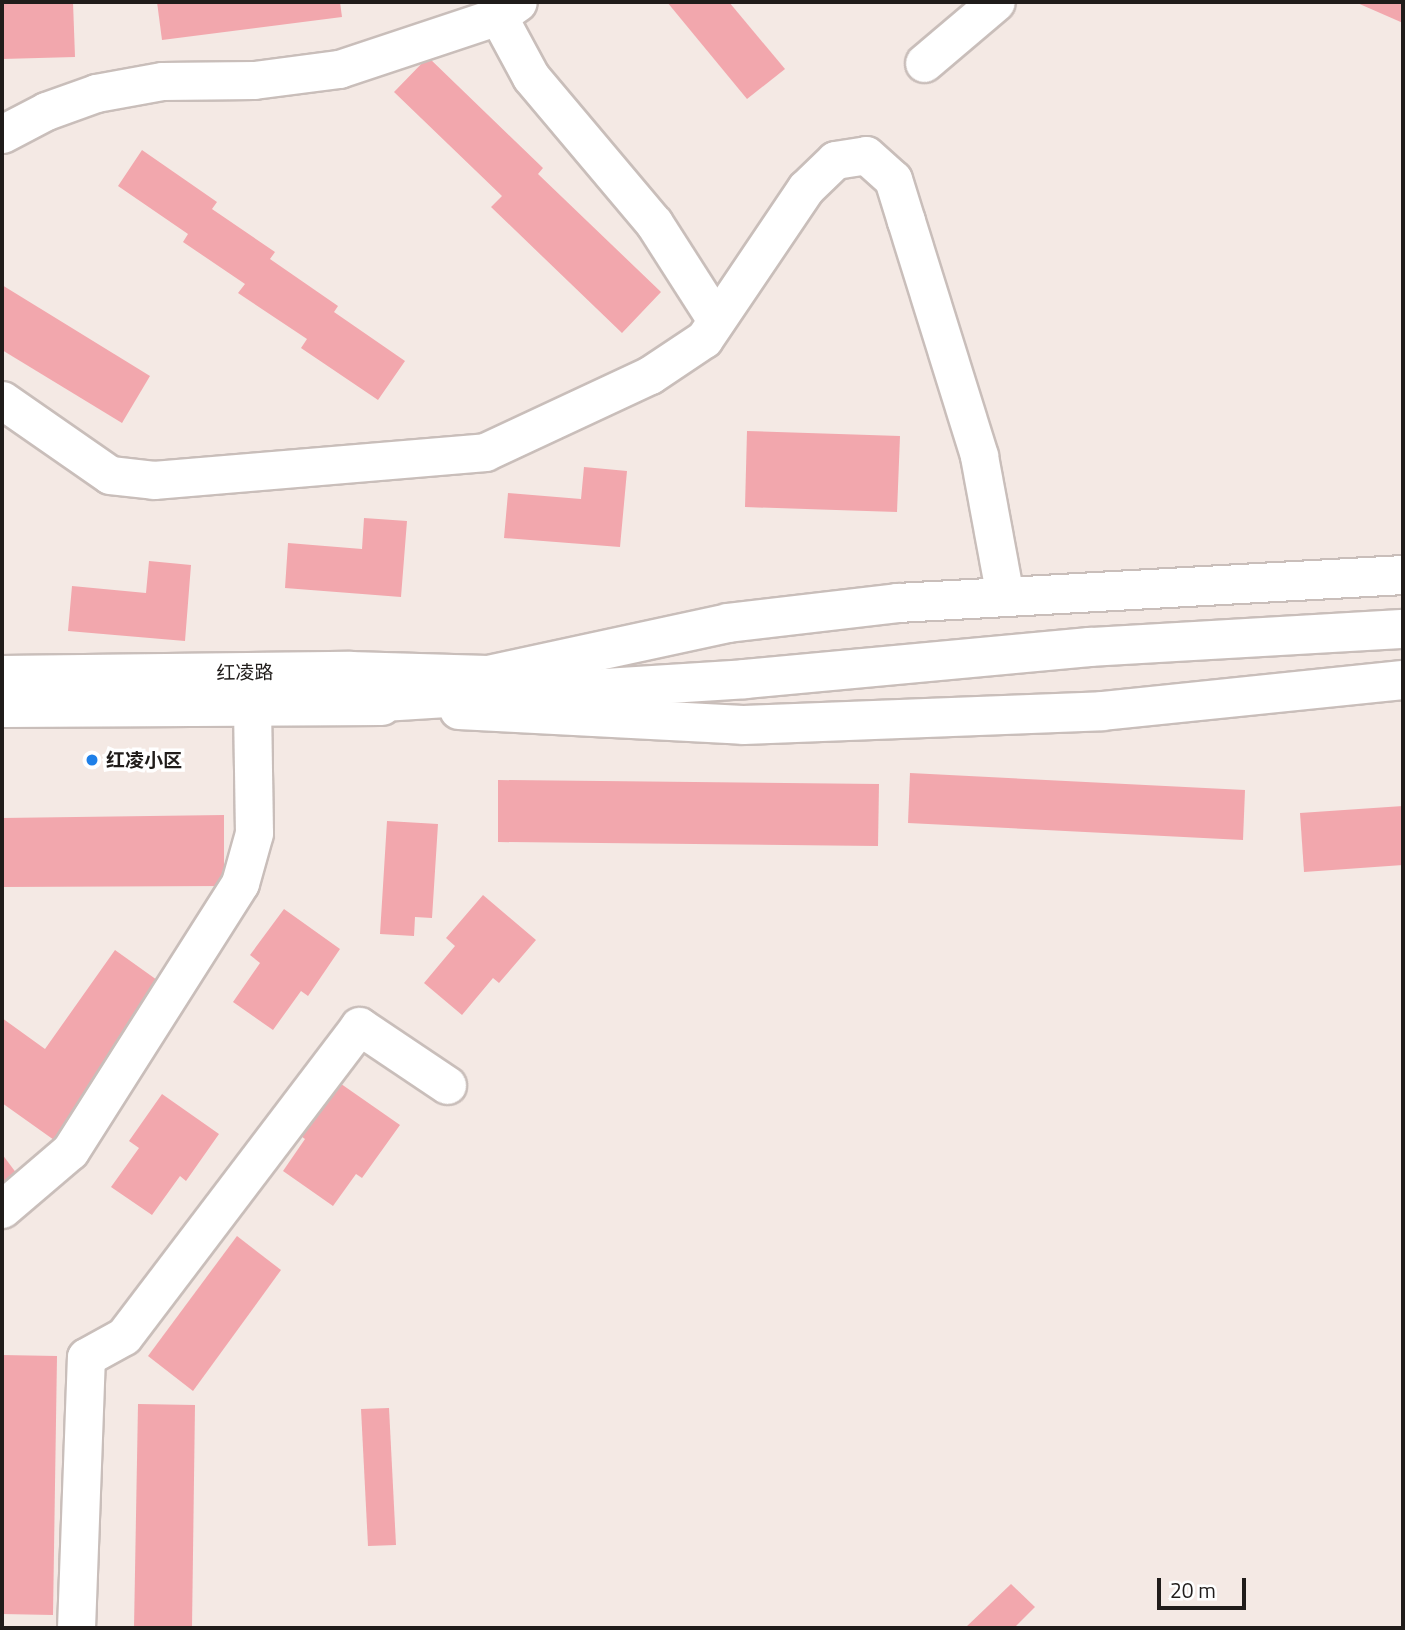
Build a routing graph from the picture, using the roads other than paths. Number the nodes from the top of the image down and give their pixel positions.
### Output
1 (996, 2) edge
2 (508, 9) edge
3 (924, 63) dead end
4 (2, 134) edge
5 (716, 320) junction
6 (2, 400) edge
7 (1403, 575) edge
8 (1005, 596) junction
9 (1403, 629) edge
10 (1090, 647) junction
11 (1403, 652) edge
12 (2, 675) edge
13 (488, 675) junction
14 (745, 678) junction
15 (1403, 680) edge
16 (350, 704) junction
17 (252, 705) junction
18 (2, 708) edge
19 (447, 1085) dead end
20 (2, 1209) edge
21 (76, 1628) edge

1 - 3 street
2 - 4 street
2 - 5 street
5 - 6 street
5 - 8 street
7 - 8 main road
8 - 13 main road
9 - 10 main road
10 - 11 main road
10 - 14 main road
12 - 13 main road, 红凌路
13 - 14 main road
14 - 16 main road
15 - 16 main road
16 - 17 main road, 红凌路
17 - 18 main road, 红凌路
17 - 20 street
19 - 21 street

